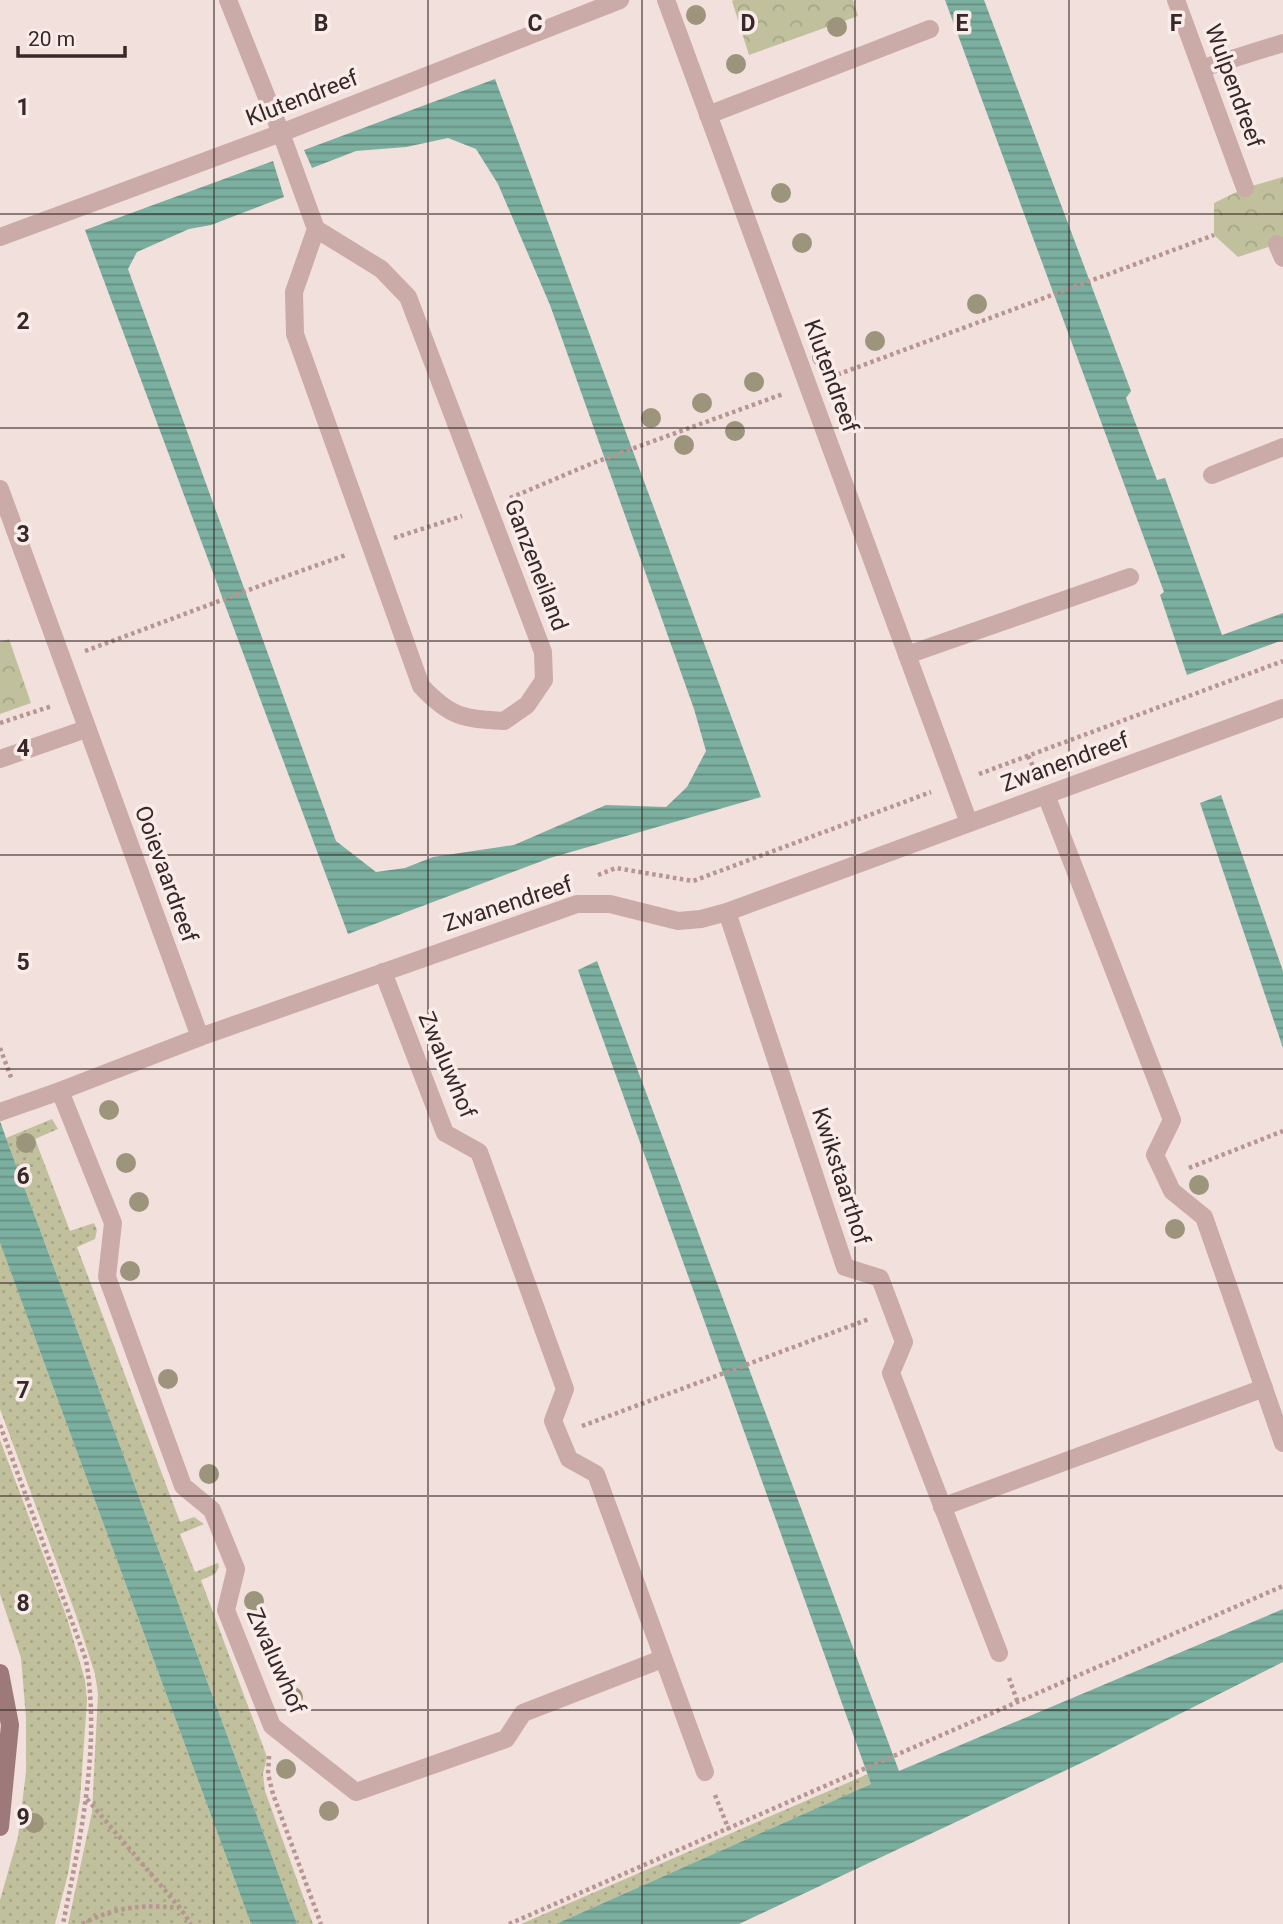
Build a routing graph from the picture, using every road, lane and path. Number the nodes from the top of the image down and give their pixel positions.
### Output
1 (228, 0) edge
2 (620, 0) edge
3 (666, 0) edge
4 (1176, 0) edge
5 (930, 29) dead end
6 (1283, 43) edge
7 (1202, 68) junction
8 (708, 115) junction
9 (281, 133) junction
10 (1245, 188) dead end
11 (316, 229) junction
12 (1214, 235) dead end
13 (0, 237) edge
14 (808, 385) junction
15 (1283, 447) edge
16 (1212, 475) dead end
17 (0, 489) edge
18 (488, 507) junction
19 (371, 546) junction
20 (1130, 577) dead end
21 (907, 655) junction
22 (62, 660) junction
23 (1283, 661) edge
24 (75, 698) junction
25 (1283, 708) edge
26 (0, 723) edge
27 (86, 729) junction
28 (0, 759) edge
29 (954, 783) junction
30 (1046, 796) junction
31 (969, 823) junction
32 (591, 877) dead end
33 (727, 912) junction
34 (383, 972) junction
35 (200, 1037) junction
36 (0, 1048) edge
37 (60, 1091) junction
38 (9, 1108) edge
39 (1283, 1132) edge
40 (1166, 1177) junction
41 (892, 1310) junction
42 (1264, 1388) junction
43 (0, 1425) edge
44 (559, 1435) junction
45 (1283, 1443) edge
46 (942, 1507) junction
47 (1283, 1586) edge
48 (999, 1653) dead end
49 (662, 1659) junction
50 (0, 1672) edge
51 (272, 1726) junction
52 (705, 1772) joint
53 (87, 1799) junction
54 (0, 1828) edge
55 (729, 1830) junction
56 (180, 1908) junction
57 (63, 1924) edge
58 (82, 1924) edge
59 (191, 1924) edge
60 (321, 1924) edge
61 (509, 1924) edge

1 - 9 street
2 - 9 street, Klutendreef
3 - 8 street, Klutendreef
4 - 7 street, Wulpendreef
5 - 8 street
6 - 7 street
7 - 10 street, Wulpendreef
8 - 14 street, Klutendreef
9 - 11 street
9 - 13 street, Klutendreef
11 - 18 street, Ganzeneiland
11 - 19 street, Ganzeneiland
12 - 14 path
14 - 18 path
14 - 21 street, Klutendreef
15 - 16 street
17 - 22 street, Ooievaardreef
18 - 19 path
18 - 19 street, Ganzeneiland
19 - 22 path
20 - 21 street
21 - 29 street, Klutendreef
22 - 24 street, Ooievaardreef
23 - 29 path
24 - 26 path
24 - 27 street, Ooievaardreef
25 - 30 street, Zwanendreef
27 - 28 street
27 - 35 street, Ooievaardreef
29 - 31 street, Klutendreef
29 - 32 path
30 - 31 street, Zwanendreef
30 - 40 street
31 - 33 street, Zwanendreef
33 - 34 street, Zwanendreef
33 - 41 street, Kwikstaarthof
34 - 35 street, Zwanendreef
34 - 44 street, Zwaluwhof
35 - 37 street, Zwanendreef
36 - 38 path
37 - 38 street, Zwanendreef
37 - 51 street, Zwaluwhof
39 - 40 path
40 - 42 street
41 - 44 path
41 - 46 street, Kwikstaarthof
42 - 45 street
42 - 46 street
43 - 53 path
44 - 49 street
46 - 48 street, Kwikstaarthof
47 - 55 path
49 - 51 street, Zwaluwhof
49 - 52 street
50 - 54 street
51 - 60 path
52 - 55 path
53 - 56 path
53 - 57 path
55 - 61 path
56 - 58 path
56 - 59 path

